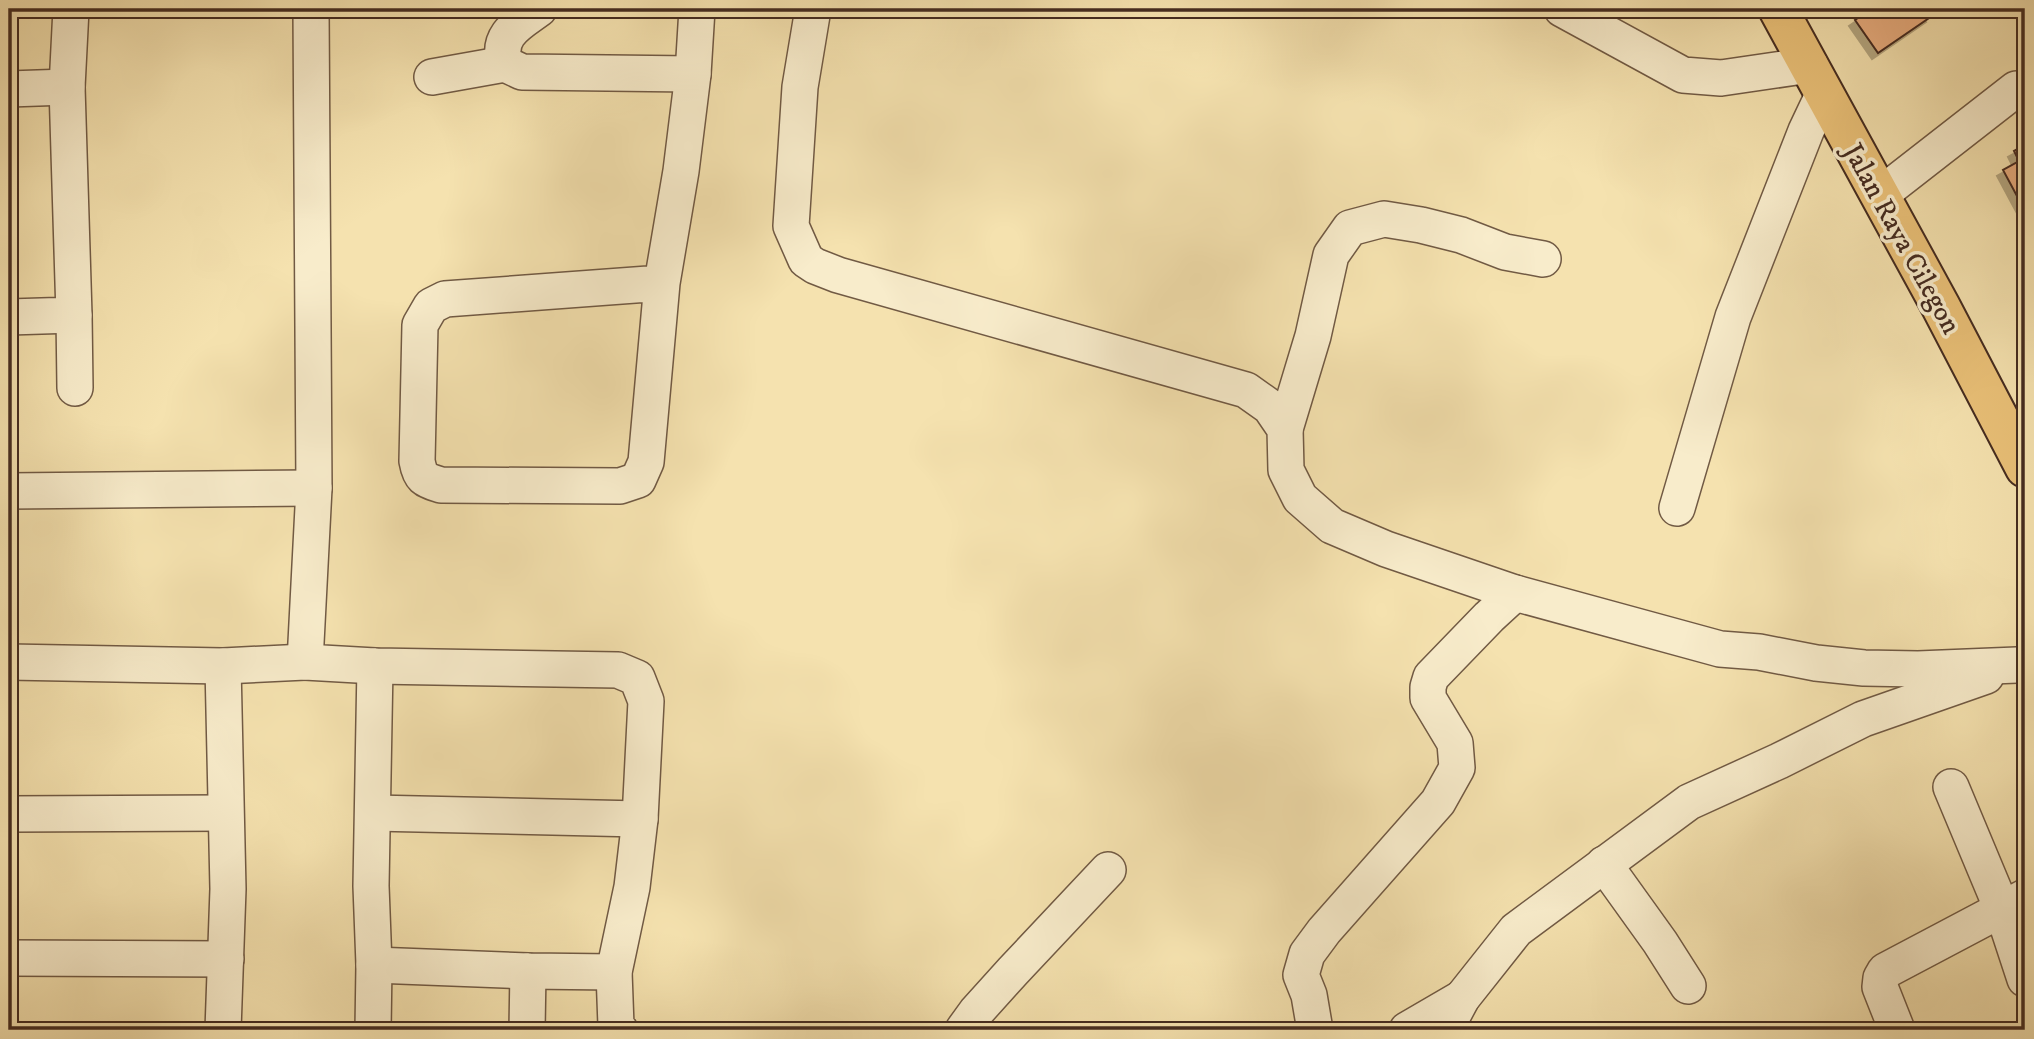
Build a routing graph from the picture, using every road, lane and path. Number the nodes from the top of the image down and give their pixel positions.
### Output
1 (71, 9) edge
2 (311, 9) edge
3 (540, 9) edge
4 (697, 9) edge
5 (813, 9) edge
6 (1562, 9) edge
7 (1779, 9) edge
8 (505, 64) junction
9 (693, 74) junction
10 (432, 77) dead end
11 (1817, 79) junction
12 (67, 88) junction
13 (9, 89) edge
14 (2016, 89) dead end
15 (1880, 195) junction
16 (1543, 259) dead end
17 (662, 283) junction
18 (74, 315) junction
19 (9, 317) edge
20 (75, 388) dead end
21 (1285, 429) junction
22 (2025, 468) edge
23 (314, 488) junction
24 (9, 491) edge
25 (1677, 508) dead end
26 (1515, 593) junction
27 (9, 662) edge
28 (305, 662) junction
29 (2021, 664) edge
30 (223, 666) junction
31 (375, 666) junction
32 (1951, 787) dead end
33 (225, 813) junction
34 (373, 813) junction
35 (9, 814) edge
36 (640, 819) junction
37 (1604, 864) junction
38 (1108, 870) dead end
39 (2013, 903) edge
40 (9, 958) edge
41 (226, 959) junction
42 (374, 965) junction
43 (528, 971) junction
44 (614, 971) junction
45 (2025, 979) edge
46 (1688, 986) dead end
47 (1462, 998) junction
48 (223, 1030) edge
49 (373, 1030) edge
50 (527, 1030) edge
51 (620, 1030) edge
52 (963, 1030) edge
53 (1315, 1030) edge
54 (1407, 1030) edge
55 (1445, 1030) edge
56 (1897, 1030) edge

1 - 12 street
2 - 23 street
3 - 8 street
4 - 9 street
5 - 21 street
6 - 11 street
7 - 11 highway, Jalan Raya Cilegon
8 - 9 street
8 - 10 street
9 - 17 street
11 - 15 highway, Jalan Raya Cilegon
11 - 25 street
12 - 13 street
12 - 18 street
14 - 15 street
15 - 22 highway, Jalan Raya Cilegon
16 - 21 street
17 - 17 street
18 - 19 street
18 - 20 street
21 - 26 street
23 - 24 street
23 - 28 street
26 - 29 street
26 - 53 street
27 - 30 street
28 - 30 street
28 - 31 street
29 - 37 street
30 - 33 street
31 - 34 street
31 - 36 street
32 - 39 street
33 - 35 street
33 - 41 street
34 - 36 street
34 - 42 street
36 - 44 street
37 - 46 street
37 - 47 street
38 - 52 street
39 - 45 street
39 - 56 street
40 - 41 street
41 - 48 street
42 - 43 street
42 - 49 street
43 - 44 street
43 - 50 street
44 - 51 street
47 - 54 street
47 - 55 street

